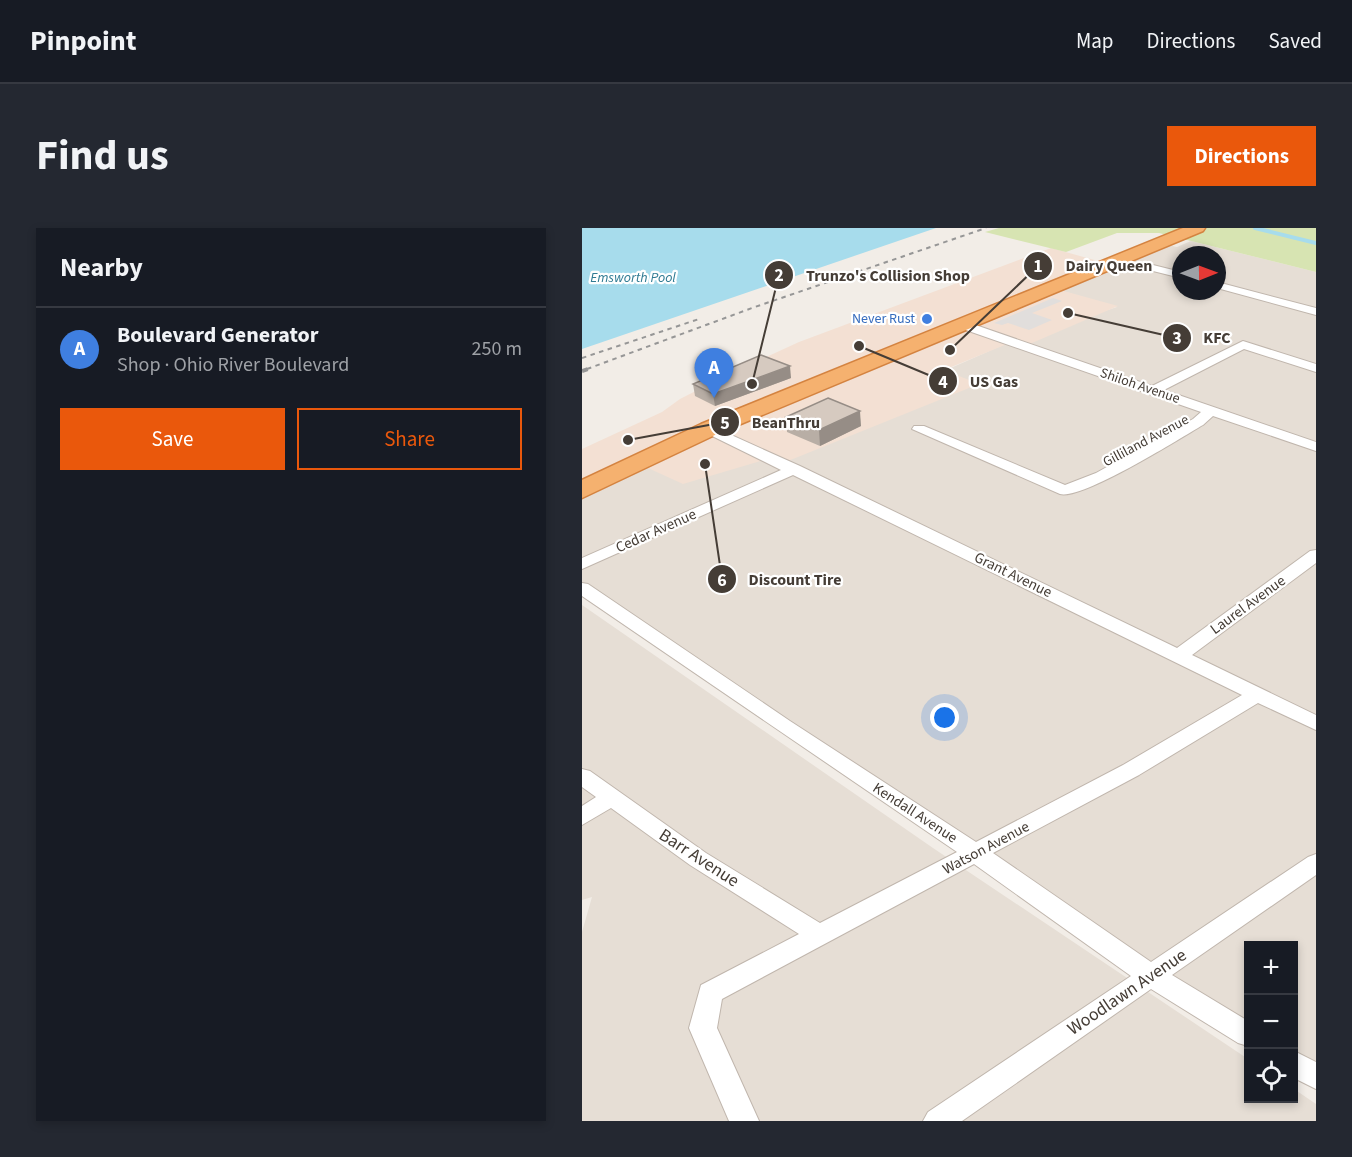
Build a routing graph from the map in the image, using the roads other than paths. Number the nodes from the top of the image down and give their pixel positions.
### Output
1 (1197, 228) edge
2 (1145, 266) dead end
3 (1172, 273) edge
4 (1226, 287) edge
5 (1316, 312) edge
6 (964, 325) junction
7 (1316, 368) edge
8 (1153, 390) junction
9 (1211, 410) junction
10 (709, 429) junction
11 (919, 429) dead end
12 (1316, 447) edge
13 (795, 469) junction
14 (582, 490) edge
15 (1316, 555) edge
16 (582, 564) edge
17 (582, 588) edge
18 (1179, 656) junction
19 (1258, 694) junction
20 (1316, 723) edge
21 (582, 776) edge
22 (610, 798) junction
23 (582, 817) edge
24 (976, 853) junction
25 (1316, 862) edge
26 (820, 935) junction
27 (1151, 976) junction
28 (1244, 1033) edge
29 (1298, 1066) edge
30 (1316, 1077) edge
31 (744, 1121) edge
32 (938, 1121) edge

1 - 6 highway
2 - 3 street
4 - 5 street
6 - 8 street, Shiloh Avenue
6 - 10 highway
7 - 8 street
8 - 9 street, Shiloh Avenue
9 - 11 street, Gilliland Avenue
9 - 12 street, Shiloh Avenue
10 - 13 street, Grant Avenue
10 - 14 highway
13 - 16 street, Cedar Avenue
13 - 18 street, Grant Avenue
15 - 18 street, Laurel Avenue
17 - 24 street, Kendall Avenue
18 - 19 street, Grant Avenue
19 - 20 street, Grant Avenue
19 - 24 street, Watson Avenue
21 - 22 street, Barr Avenue
22 - 23 street
22 - 26 street, Barr Avenue
24 - 26 street, Watson Avenue
24 - 27 street, Kendall Avenue
25 - 27 street, Woodlawn Avenue
26 - 31 street, Watson Avenue
27 - 28 street, Kendall Avenue
27 - 32 street, Woodlawn Avenue
29 - 30 street

